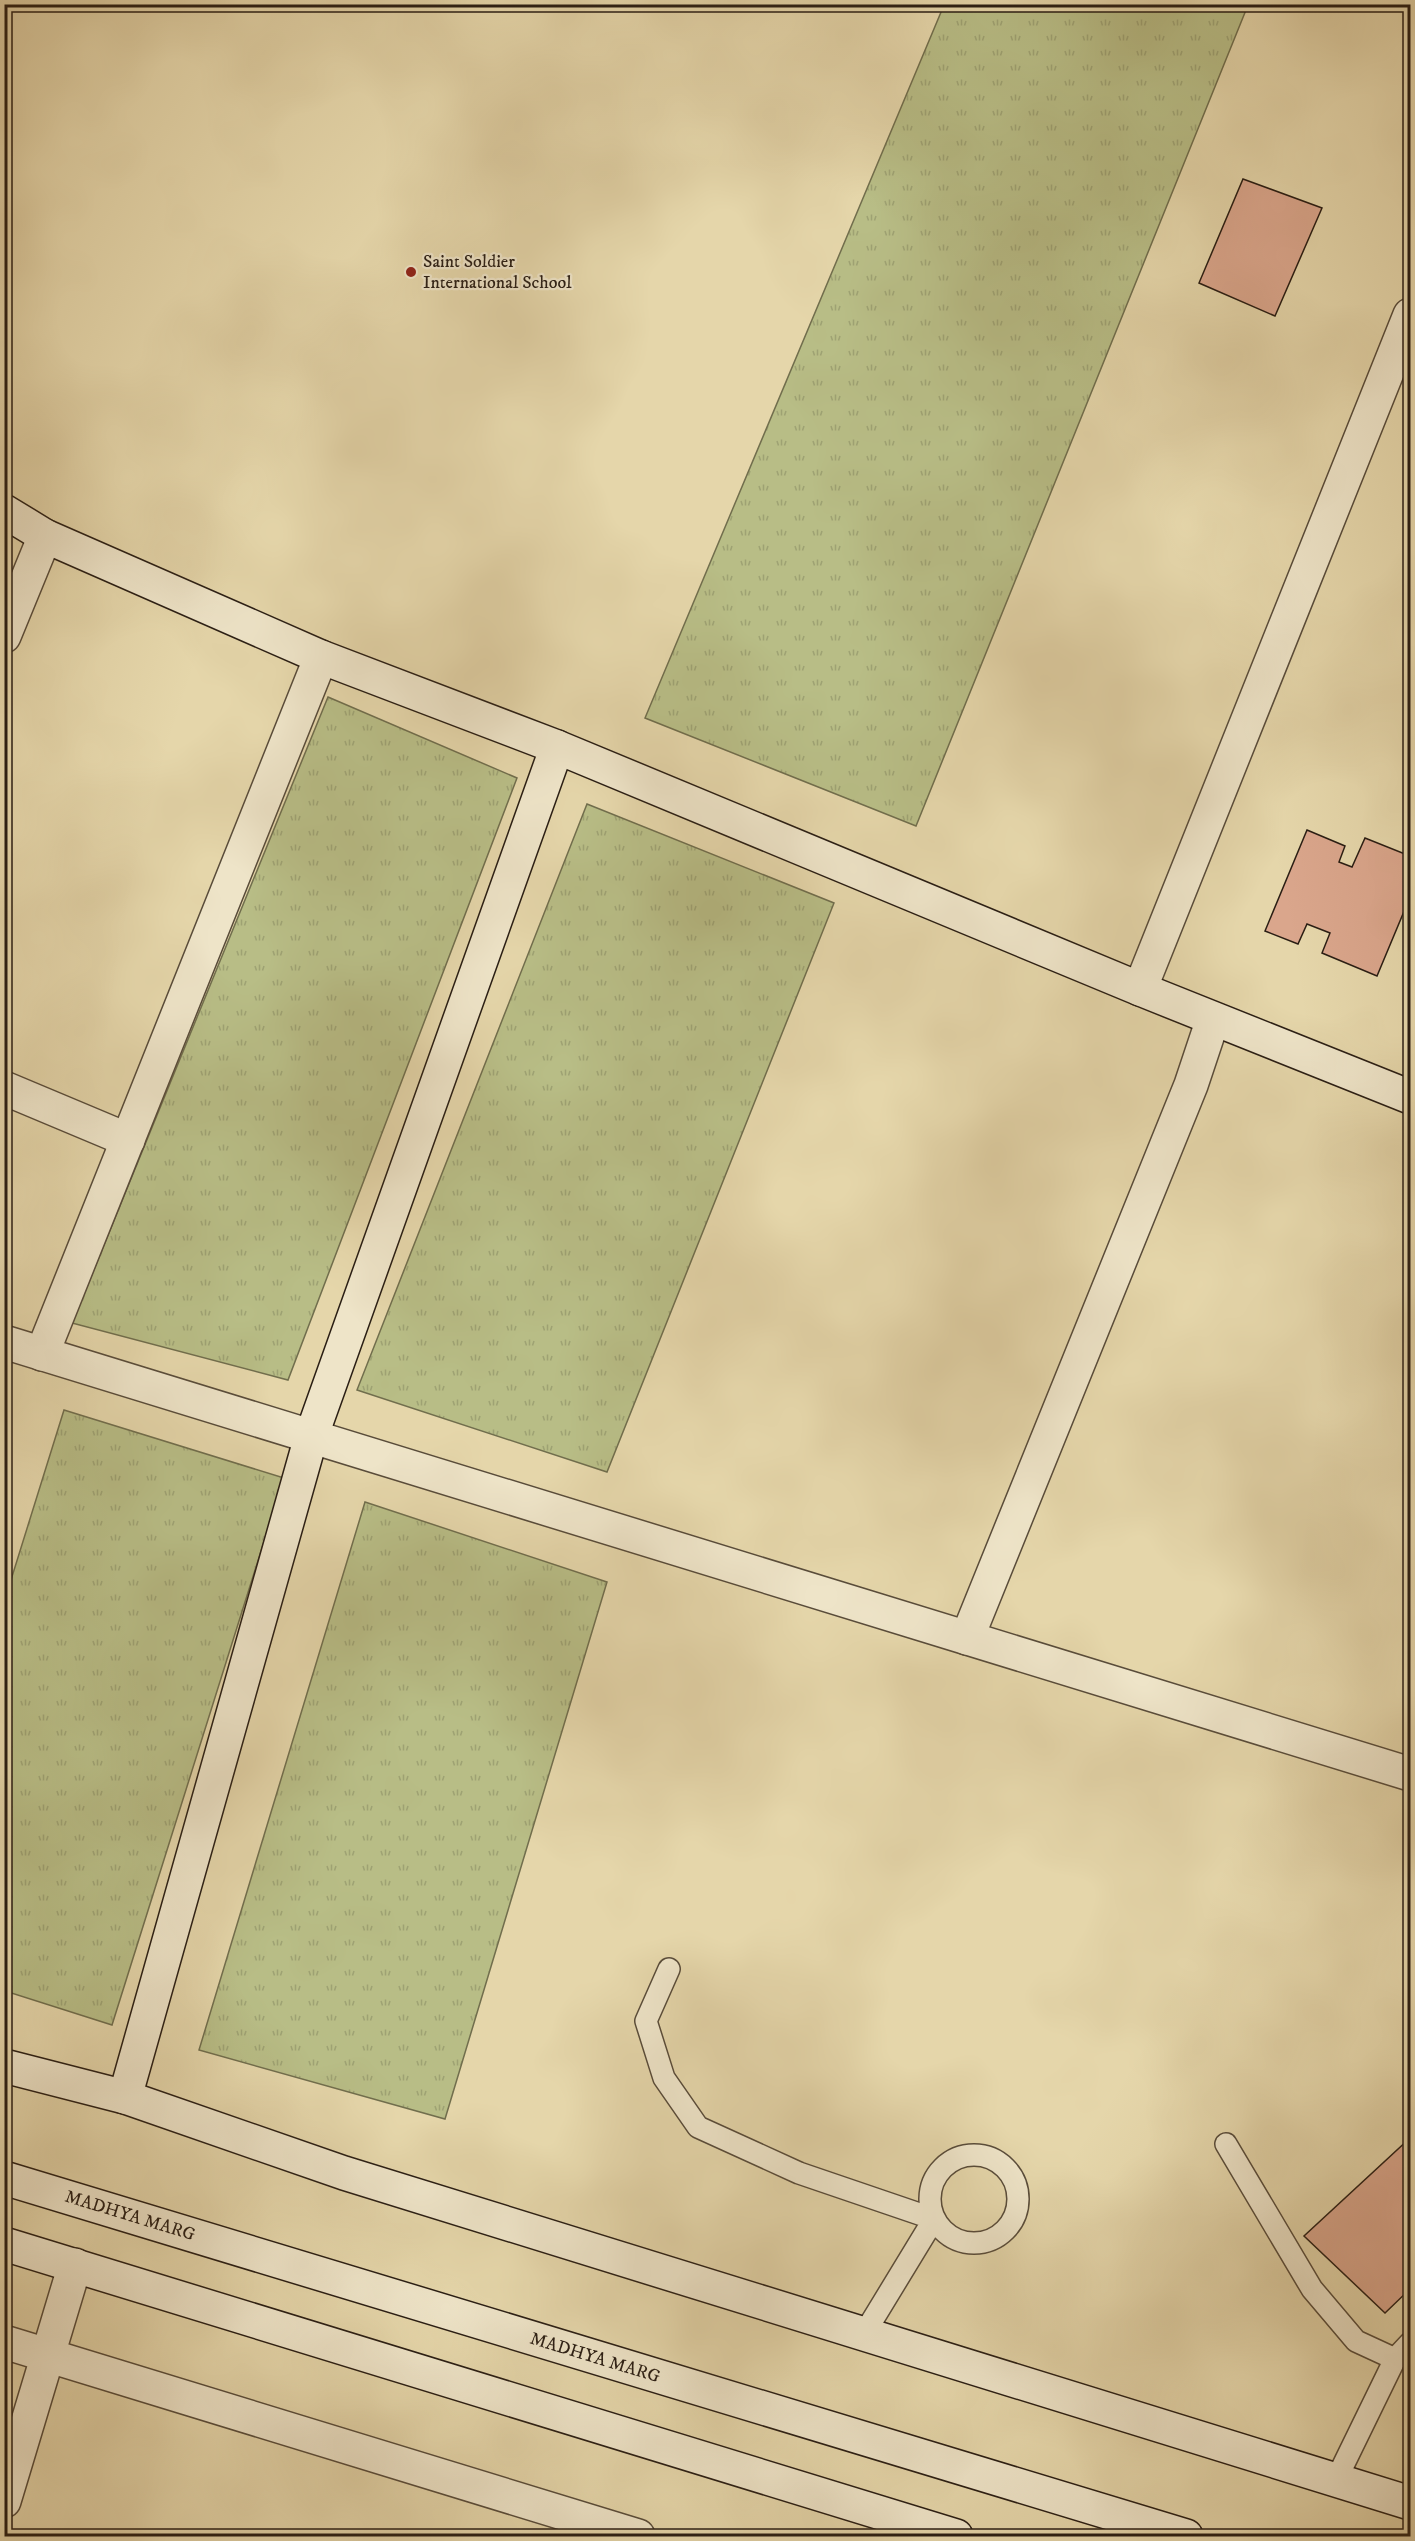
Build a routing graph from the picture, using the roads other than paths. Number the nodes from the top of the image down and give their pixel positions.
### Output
1 (1410, 315) edge
2 (4, 511) edge
3 (45, 536) junction
4 (4, 636) edge
5 (321, 657) junction
6 (556, 747) junction
7 (1140, 989) junction
8 (1213, 1019) junction
9 (4, 1088) edge
10 (1410, 1097) edge
11 (128, 1140) junction
12 (4, 1342) edge
13 (42, 1354) junction
14 (311, 1437) junction
15 (967, 1638) junction
16 (1410, 1774) edge
17 (669, 1969) dead end
18 (4, 2066) edge
19 (125, 2097) junction
20 (1226, 2144) dead end
21 (4, 2178) edge
22 (934, 2219) junction
23 (4, 2244) edge
24 (75, 2265) junction
25 (864, 2334) junction
26 (4, 2342) edge
27 (1410, 2343) edge
28 (47, 2355) junction
29 (1395, 2359) junction
30 (1336, 2480) junction
31 (4, 2501) edge
32 (1410, 2503) edge
33 (638, 2536) edge
34 (956, 2536) edge
35 (1186, 2536) edge

1 - 7 street
2 - 3 street
3 - 4 street
3 - 5 street
5 - 6 street
5 - 11 street
6 - 7 street
6 - 14 street
7 - 8 street
8 - 10 street
8 - 15 street
9 - 11 street
11 - 13 street
12 - 13 street
13 - 14 street
14 - 15 street
14 - 19 street
15 - 16 street
17 - 22 lane
18 - 19 street
19 - 25 street
20 - 29 lane
21 - 35 street, MADHYA MARG
22 - 22 lane
22 - 25 lane
23 - 24 street
24 - 28 street
24 - 34 street
25 - 30 street
26 - 28 street
27 - 29 lane
28 - 31 street
28 - 33 street
29 - 30 lane
30 - 32 street

